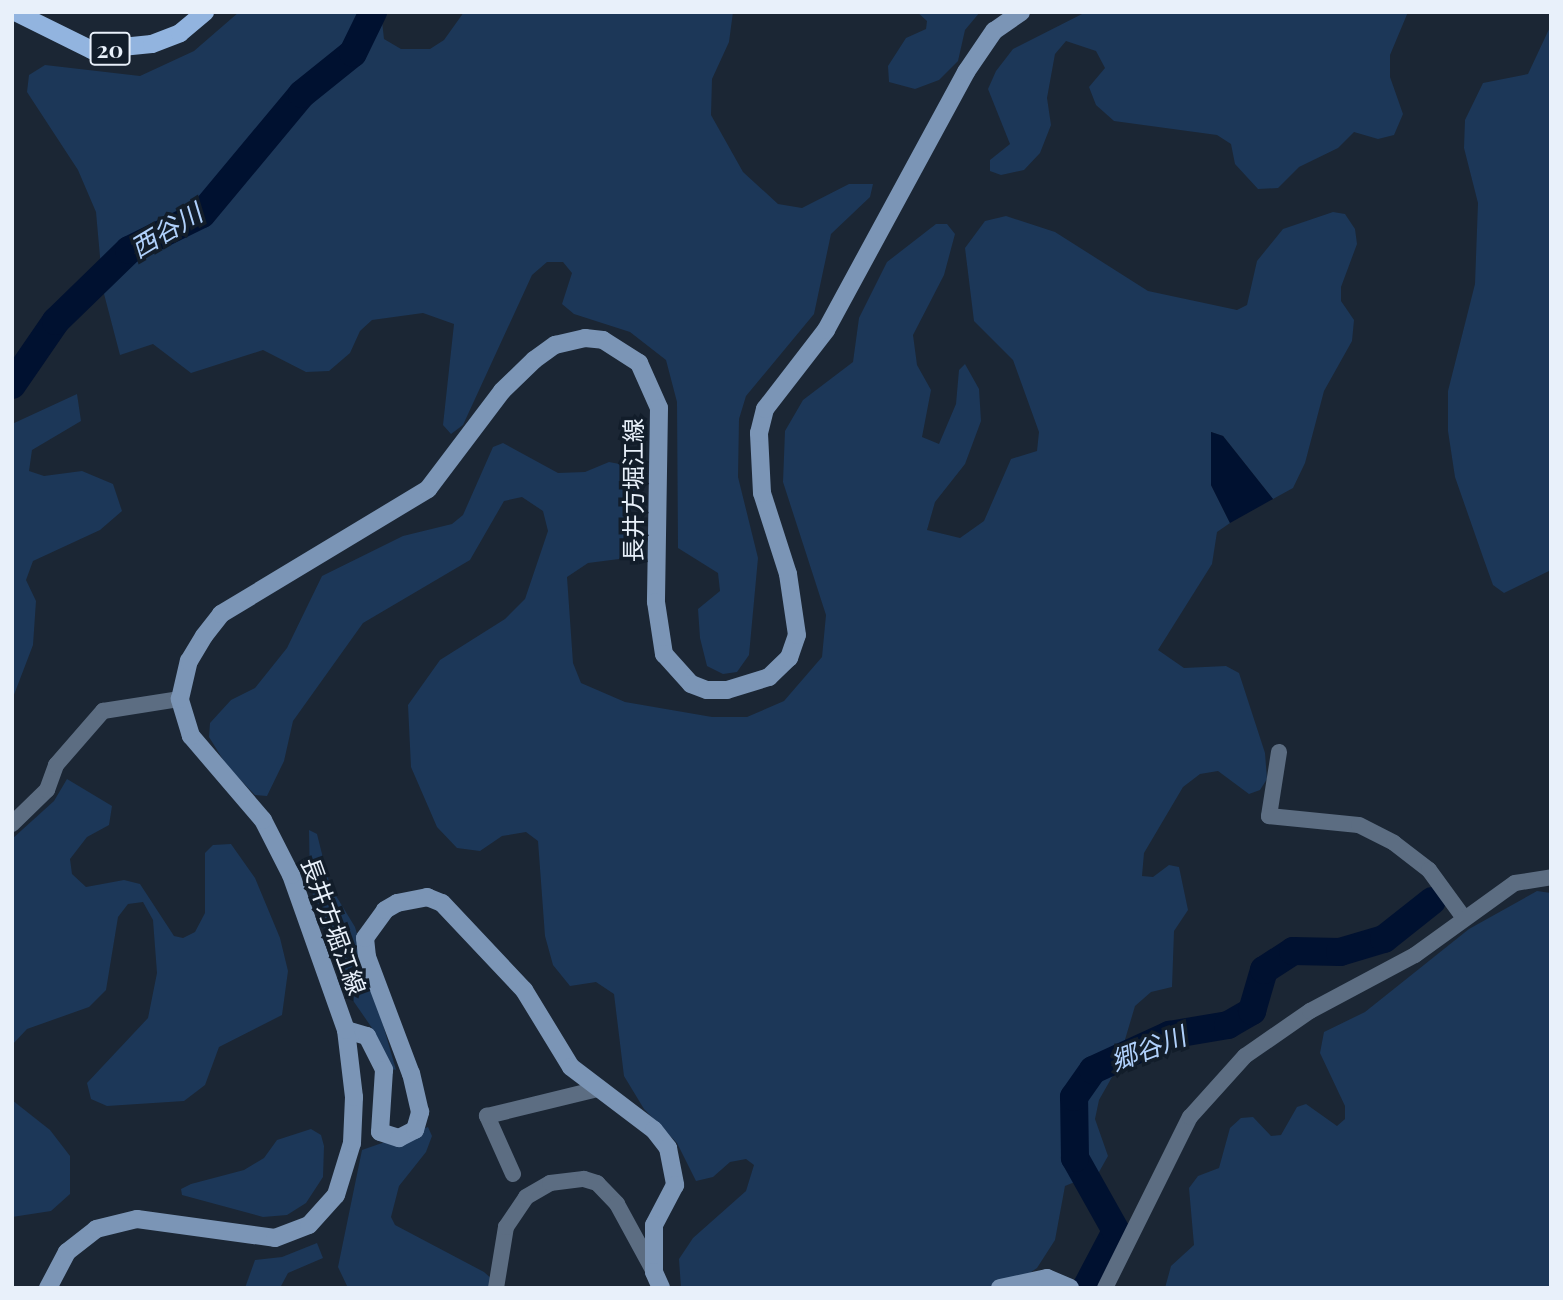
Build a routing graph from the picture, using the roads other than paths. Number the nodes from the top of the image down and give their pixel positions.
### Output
1 (15, 12) edge
2 (205, 12) edge
3 (1021, 12) edge
4 (180, 699) junction
5 (1279, 752) dead end
6 (12, 824) edge
7 (1551, 877) edge
8 (1464, 918) junction
9 (346, 1030) junction
10 (598, 1089) junction
11 (380, 1132) junction
12 (352, 1143) junction
13 (513, 1174) dead end
14 (658, 1280) edge
15 (1066, 1285) edge
16 (48, 1288) edge
17 (496, 1288) edge
18 (1000, 1288) edge
19 (1105, 1288) edge

1 - 2 main road, 20
3 - 4 main road, 長井方堀江線
4 - 6 street
4 - 9 main road, 長井方堀江線
5 - 8 street
7 - 8 street
8 - 19 street
9 - 11 main road, 長井方堀江線
9 - 12 main road, 長井方堀江線
10 - 11 main road, 長井方堀江線
10 - 13 street
10 - 14 main road, 長井方堀江線
11 - 12 main road, 長井方堀江線
12 - 16 main road, 長井方堀江線
14 - 17 street
15 - 18 main road

